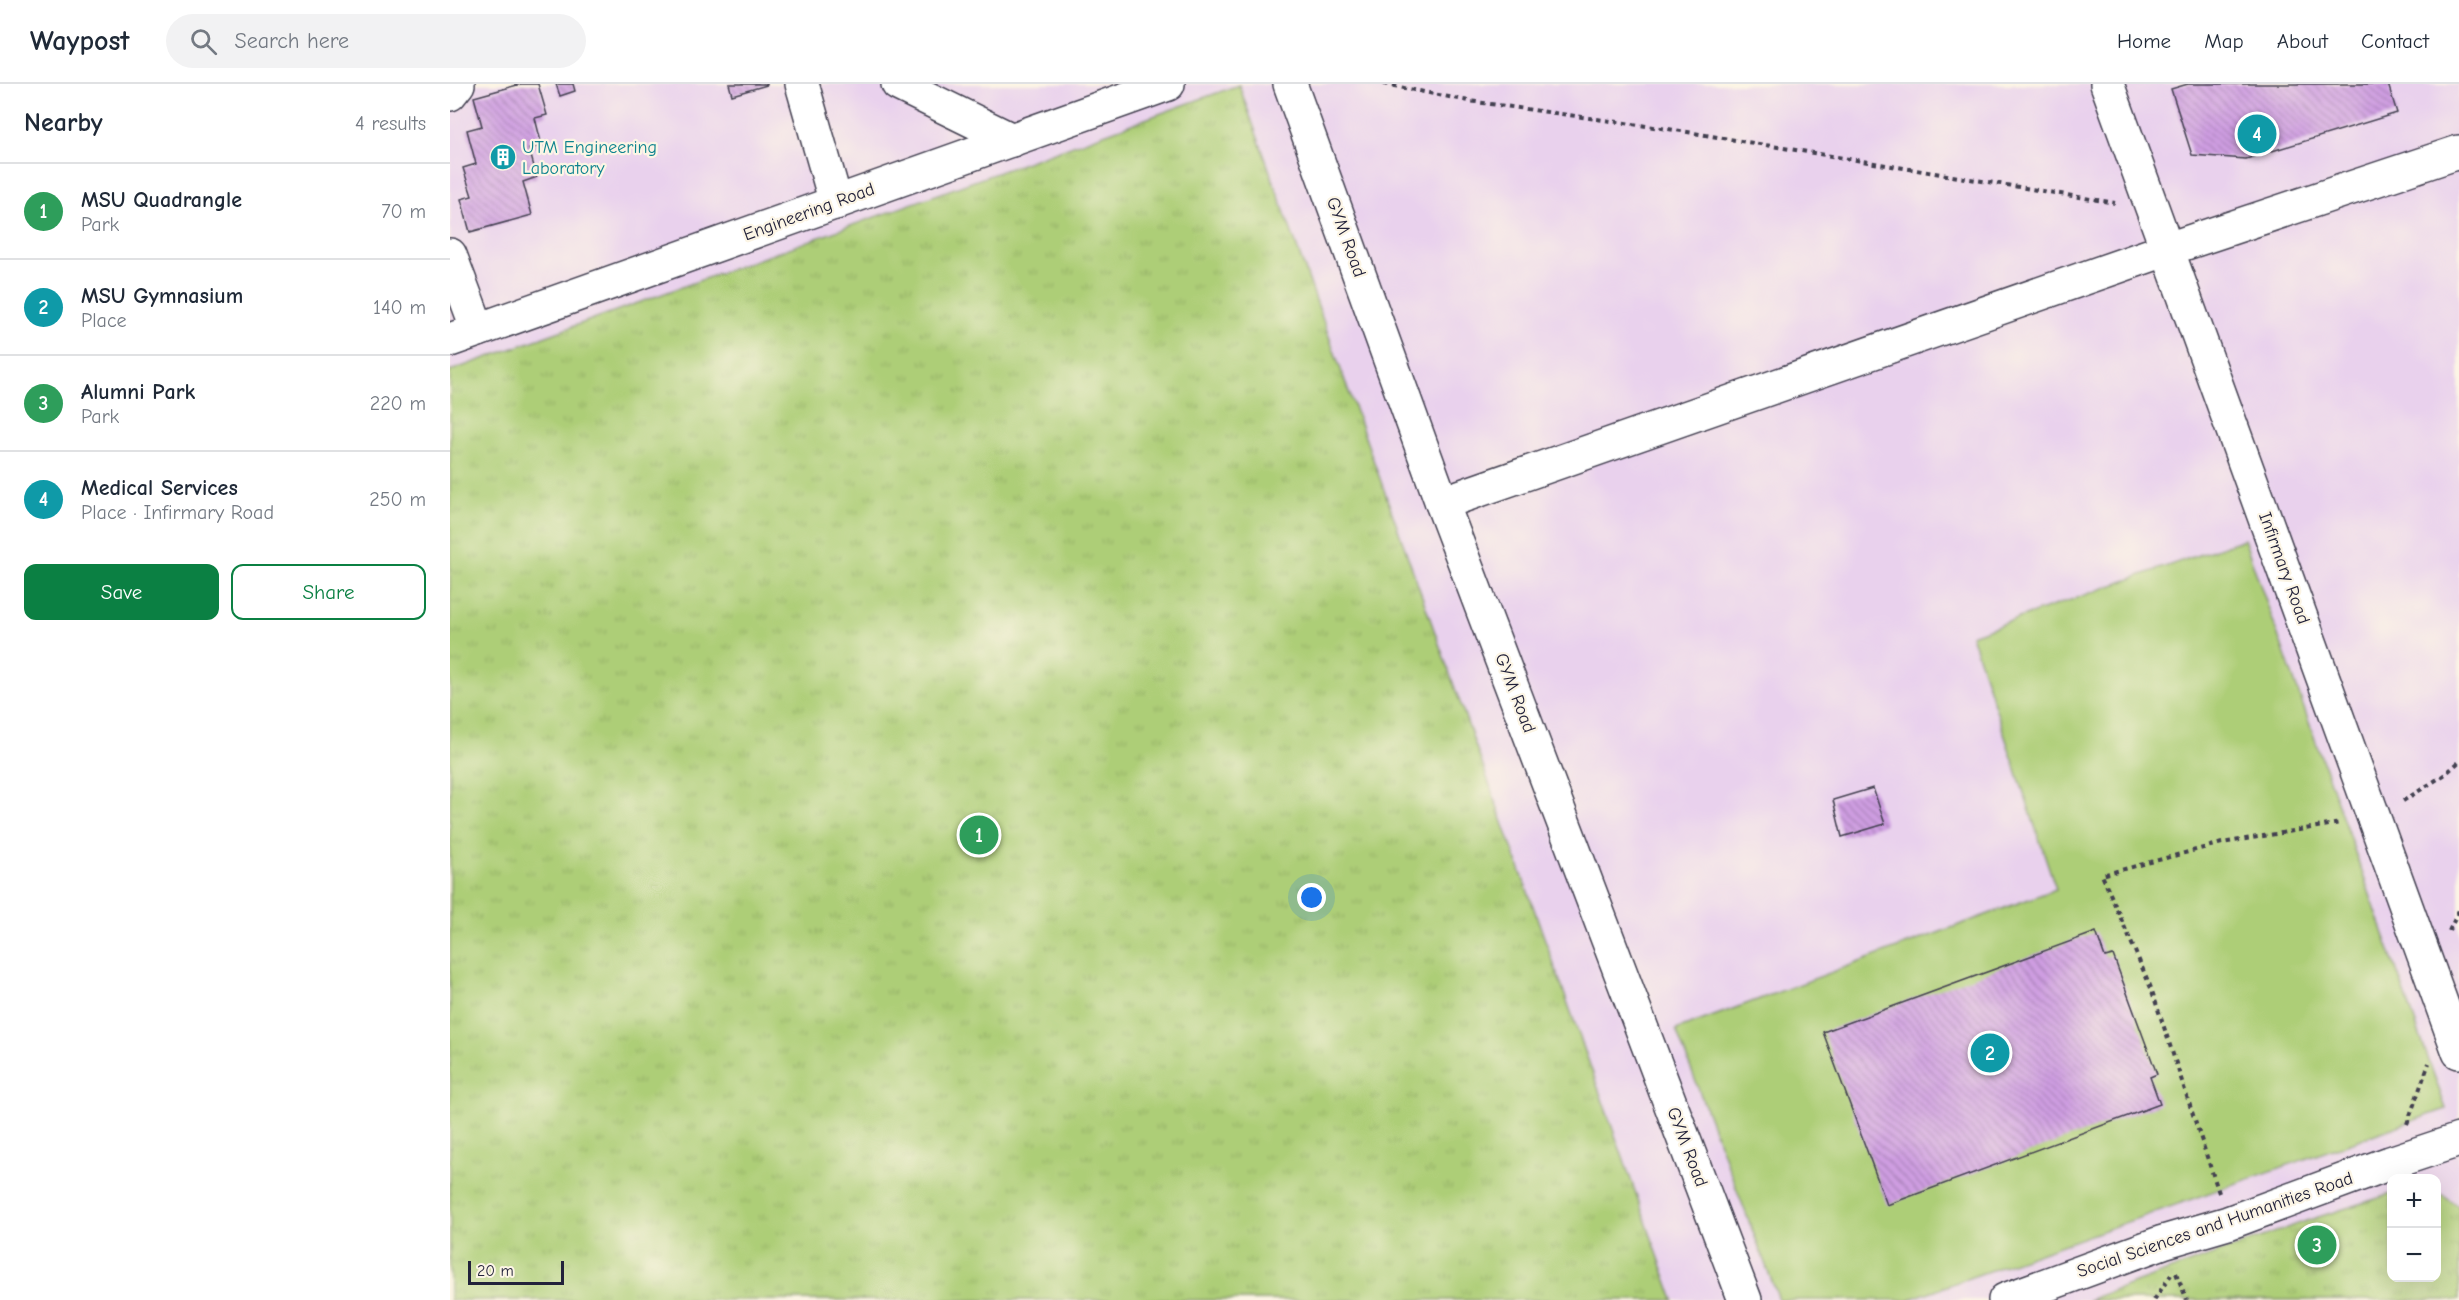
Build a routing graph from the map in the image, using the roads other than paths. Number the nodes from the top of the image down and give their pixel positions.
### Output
1 (458, 84) edge
2 (802, 84) edge
3 (898, 84) edge
4 (1168, 84) edge
5 (1290, 84) edge
6 (2107, 84) edge
7 (450, 94) edge
8 (1012, 140) junction
9 (2459, 152) edge
10 (836, 202) junction
11 (2168, 249) junction
12 (450, 255) edge
13 (464, 335) edge
14 (1442, 503) junction
15 (2459, 1052) edge
16 (2459, 1140) edge
17 (1745, 1300) edge
18 (2005, 1300) edge

1 - 7 street
2 - 10 street
3 - 8 street
4 - 8 street, Engineering Road
5 - 14 street, GYM Road
6 - 11 street, Infirmary Road
8 - 10 street, Engineering Road
9 - 11 street
10 - 13 street, Engineering Road
11 - 14 street
11 - 15 street, Infirmary Road
12 - 13 street
14 - 17 street, GYM Road
16 - 18 street, Social Sciences and Humanities Road

